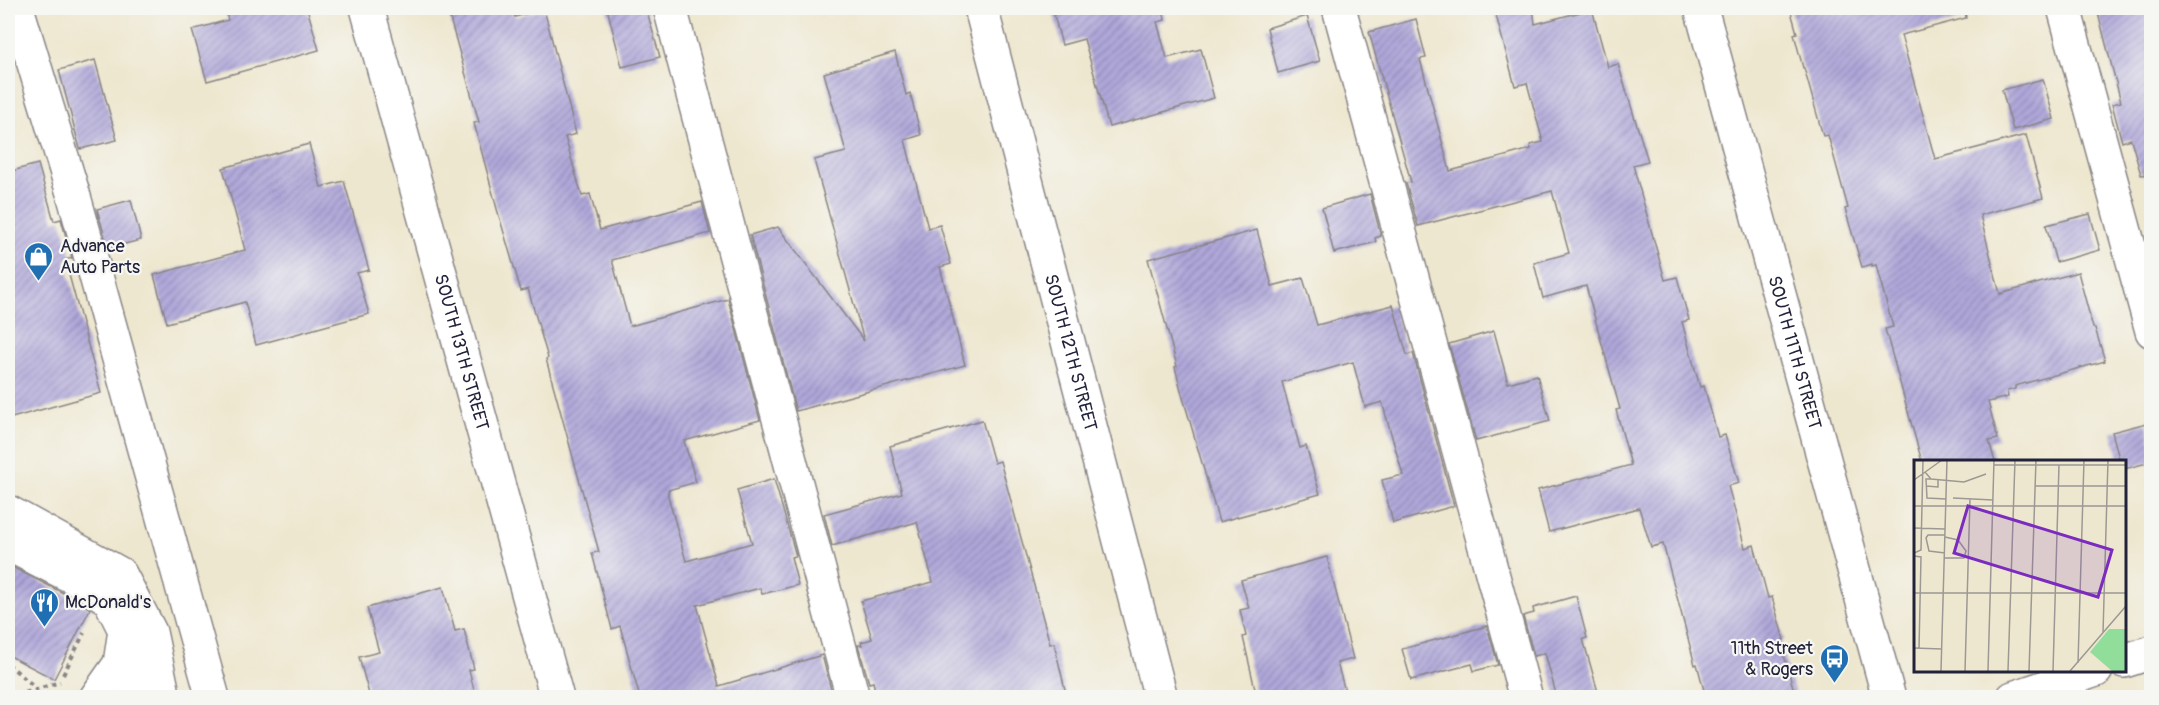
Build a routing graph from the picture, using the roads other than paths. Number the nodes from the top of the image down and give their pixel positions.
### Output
1 (367, 8) edge
2 (670, 8) edge
3 (981, 8) edge
4 (1339, 8) edge
5 (1701, 8) edge
6 (2064, 8) edge
7 (22, 12) edge
8 (2151, 331) edge
9 (8, 512) edge
10 (8, 544) edge
11 (125, 629) junction
12 (2151, 652) edge
13 (2126, 660) edge
14 (2090, 672) edge
15 (96, 698) edge
16 (137, 698) edge
17 (160, 698) edge
18 (213, 698) edge
19 (557, 698) edge
20 (853, 698) edge
21 (1161, 698) edge
22 (1526, 698) edge
23 (1889, 698) edge
24 (2013, 698) edge

1 - 19 street, SOUTH 13TH STREET
2 - 20 street
3 - 21 street, SOUTH 12TH STREET
4 - 22 street
5 - 23 street, SOUTH 11TH STREET
6 - 8 street
7 - 18 street
9 - 17 street
10 - 11 street
11 - 15 street
11 - 16 street
12 - 13 street
14 - 24 street

